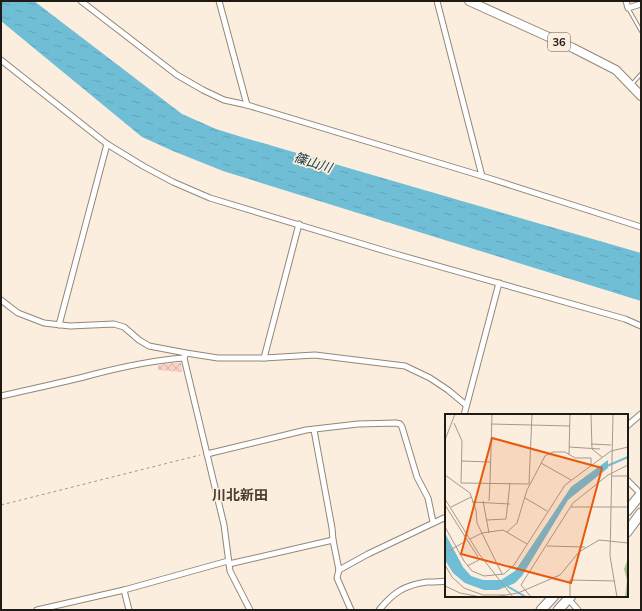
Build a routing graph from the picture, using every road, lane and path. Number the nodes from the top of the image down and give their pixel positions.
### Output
1 (81, 1) edge
2 (219, 1) edge
3 (437, 1) edge
4 (469, 1) edge
5 (626, 1) edge
6 (641, 4) edge
7 (628, 8) junction
8 (641, 32) edge
9 (2, 61) edge
10 (641, 74) edge
11 (630, 85) junction
12 (641, 96) edge
13 (247, 105) junction
14 (107, 144) junction
15 (482, 176) junction
16 (299, 224) junction
17 (641, 227) edge
18 (498, 283) junction
19 (1, 300) edge
20 (59, 325) junction
21 (641, 326) edge
22 (185, 356) junction
23 (264, 358) junction
24 (1, 396) edge
25 (466, 405) junction
26 (464, 414) edge
27 (641, 414) edge
28 (628, 425) edge
29 (314, 430) junction
30 (207, 454) junction
31 (628, 481) edge
32 (639, 492) edge
33 (1, 505) edge
34 (628, 509) edge
35 (641, 513) edge
36 (445, 517) edge
37 (433, 522) junction
38 (628, 531) edge
39 (333, 540) junction
40 (229, 562) junction
41 (340, 570) junction
42 (445, 581) edge
43 (124, 590) junction
44 (553, 597) edge
45 (572, 600) edge
46 (37, 610) edge
47 (129, 610) edge
48 (250, 610) edge
49 (351, 610) edge
50 (379, 610) edge
51 (541, 610) edge
52 (558, 610) edge
53 (578, 610) edge

1 - 13 street
2 - 13 street
3 - 15 street
4 - 11 main road, 36
5 - 7 street
6 - 7 street
7 - 8 lane
9 - 14 street
10 - 11 lane
11 - 12 main road, 36
13 - 15 street
14 - 16 street
14 - 20 street
15 - 17 street
16 - 18 street
16 - 23 street
18 - 21 street
18 - 25 street
19 - 20 street
20 - 22 street
22 - 23 street
22 - 24 street
22 - 30 street
23 - 25 street
25 - 26 street
27 - 28 street
29 - 30 street
29 - 37 street
29 - 39 street
30 - 33 path
30 - 40 street
31 - 32 street
32 - 34 highway
35 - 38 highway
36 - 37 street
37 - 41 street
39 - 40 street
39 - 41 street
40 - 43 street
40 - 48 street
41 - 49 street
42 - 50 street
43 - 46 street
43 - 47 street
44 - 51 highway
45 - 52 highway
45 - 53 street

